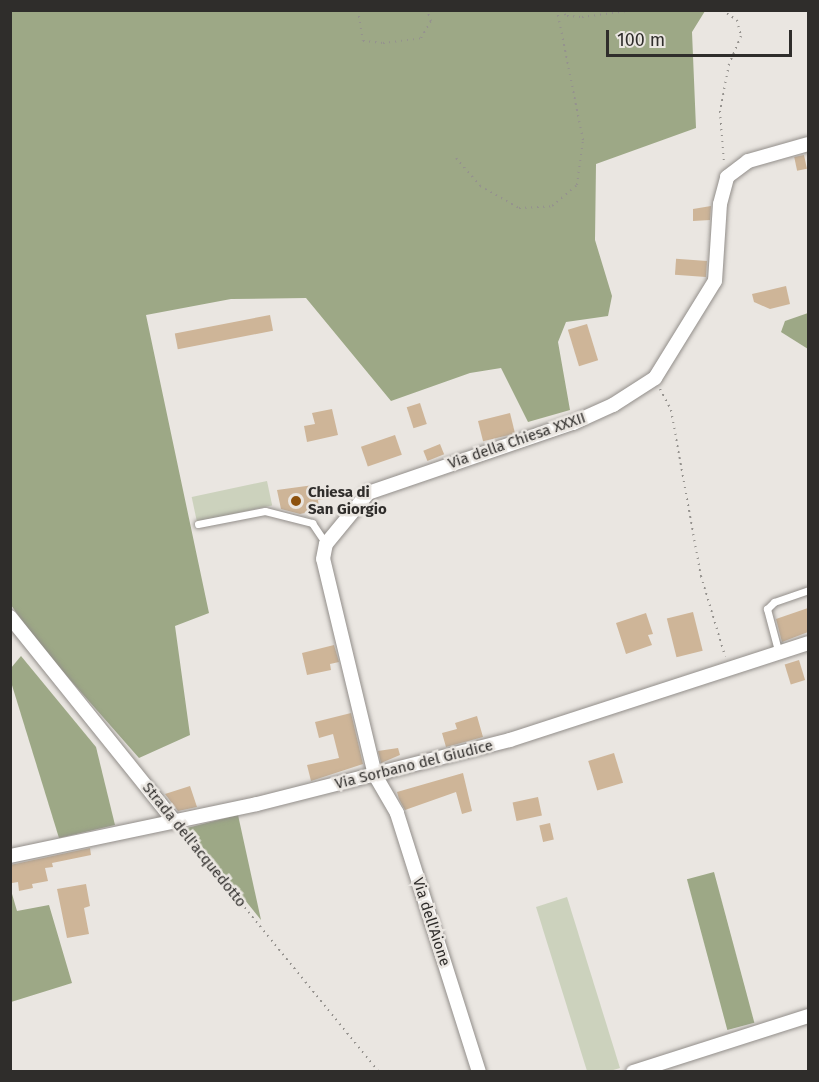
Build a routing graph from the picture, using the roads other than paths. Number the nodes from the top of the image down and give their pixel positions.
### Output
1 (808, 144) edge
2 (198, 524) dead end
3 (326, 544) junction
4 (808, 590) edge
5 (10, 617) edge
6 (808, 643) edge
7 (779, 654) junction
8 (375, 775) junction
9 (175, 822) junction
10 (10, 856) edge
11 (808, 1016) edge
12 (479, 1071) edge
13 (633, 1071) edge

1 - 3 street, Via della Chiesa XXXII
2 - 3 lane
3 - 8 street
4 - 7 lane
5 - 9 street, Strada dell'acquedotto
6 - 7 street, Via Sorbano del Giudice
7 - 8 street, Via Sorbano del Giudice
8 - 9 street, Via Sorbano del Giudice
8 - 12 street, Via dell'Aione
9 - 10 street, Via Sorbano del Giudice
11 - 13 street

